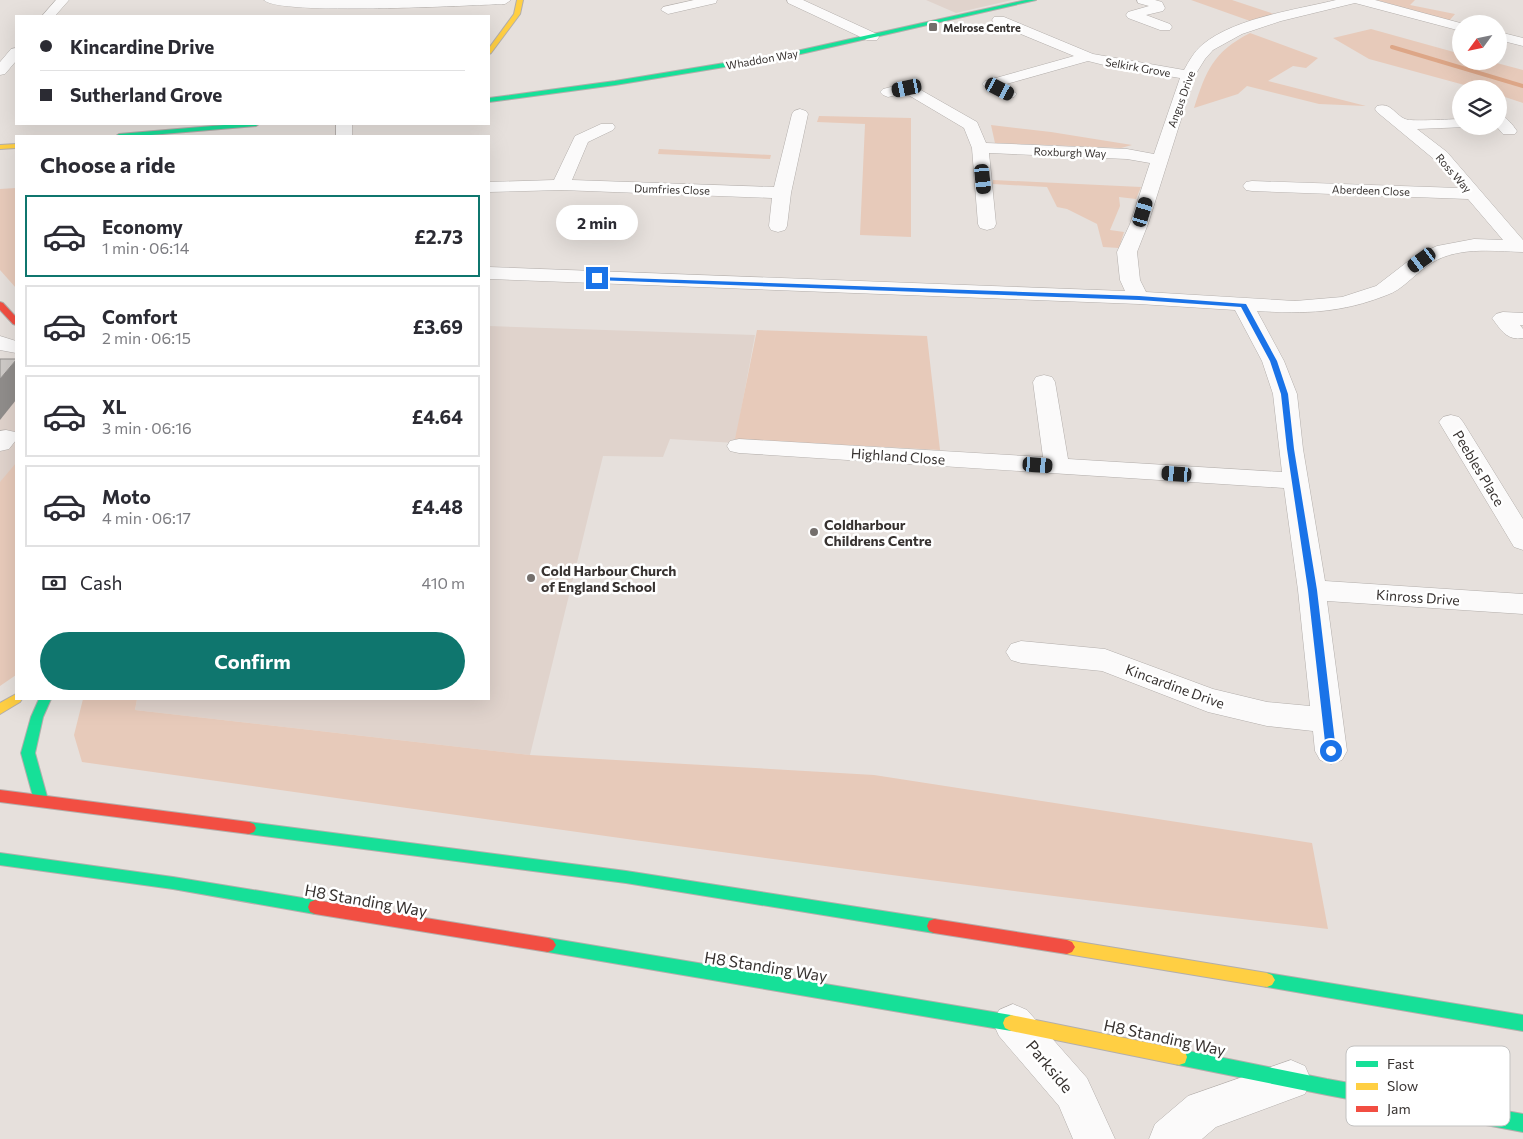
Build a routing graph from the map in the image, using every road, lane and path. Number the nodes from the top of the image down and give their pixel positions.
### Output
1 (63, 0) edge
2 (270, 0) edge
3 (505, 0) edge
4 (520, 0) edge
5 (711, 0) edge
6 (792, 0) edge
7 (1033, 0) edge
8 (1143, 0) edge
9 (1351, 0) edge
10 (1360, 0) edge
11 (324, 2) edge
12 (668, 10) dead end
13 (49, 15) edge
14 (999, 20) dead end
15 (1452, 25) edge
16 (1165, 27) dead end
17 (872, 37) junction
18 (1508, 38) edge
19 (493, 40) edge
20 (1523, 42) edge
21 (15, 53) edge
22 (1088, 57) junction
23 (0, 71) edge
24 (1188, 75) junction
25 (888, 92) dead end
26 (1009, 94) dead end
27 (490, 100) edge
28 (1383, 109) dead end
29 (800, 114) dead end
30 (1401, 124) junction
31 (1452, 124) edge
32 (245, 125) edge
33 (607, 127) dead end
34 (130, 135) edge
35 (15, 146) edge
36 (0, 147) edge
37 (980, 148) junction
38 (1160, 160) junction
39 (561, 185) junction
40 (1252, 186) dead end
41 (490, 187) edge
42 (782, 193) junction
43 (1472, 194) junction
44 (987, 224) dead end
45 (778, 226) dead end
46 (1521, 246) edge
47 (490, 273) edge
48 (1139, 298) junction
49 (1243, 305) junction
50 (0, 343) edge
51 (15, 346) edge
52 (1044, 382) dead end
53 (1451, 422) dead end
54 (739, 446) dead end
55 (1057, 467) junction
56 (1296, 480) junction
57 (1523, 541) edge
58 (1312, 590) junction
59 (1523, 604) edge
60 (1022, 652) dead end
61 (15, 700) edge
62 (45, 700) edge
63 (0, 709) edge
64 (1328, 720) junction
65 (1331, 751) dead end
66 (0, 796) edge
67 (41, 800) junction
68 (0, 859) edge
69 (1013, 1023) junction
70 (1523, 1023) edge
71 (1310, 1084) junction
72 (1346, 1091) edge
73 (1510, 1121) edge
74 (1523, 1123) edge
75 (1094, 1139) edge
76 (1170, 1139) edge

1 - 13 street
2 - 11 street
3 - 11 street
4 - 19 main road
5 - 12 street
6 - 17 street
7 - 17 main road, Whaddon Way
8 - 16 street
9 - 24 street, Angus Drive
10 - 15 street
14 - 22 street, Selkirk Grove
17 - 27 main road, Whaddon Way
18 - 20 street
21 - 23 street
22 - 24 street, Selkirk Grove
22 - 26 street, Selkirk Grove
24 - 38 street, Angus Drive
25 - 37 street
28 - 30 street, Ross Way
29 - 42 street
30 - 31 street
30 - 43 street, Ross Way
32 - 34 main road
33 - 39 street
35 - 36 main road
37 - 38 street, Roxburgh Way
37 - 44 street
38 - 48 street, Angus Drive
39 - 41 street, Dumfries Close
39 - 42 street, Dumfries Close
40 - 43 street, Aberdeen Close
42 - 45 street
43 - 46 street, Ross Way
46 - 49 street
47 - 48 street
48 - 49 street
49 - 56 street
50 - 51 street
52 - 55 street
53 - 57 street, Peebles Place
54 - 55 street, Highland Close
55 - 56 street, Highland Close
56 - 58 street
58 - 59 street, Kinross Drive
58 - 64 street
60 - 64 street, Kincardine Drive
61 - 63 main road
62 - 67 main road
64 - 65 street
66 - 67 main road
67 - 70 main road
68 - 69 main road, H8 Standing Way
69 - 71 main road, H8 Standing Way
69 - 75 street, Parkside
71 - 72 main road, H8 Standing Way
71 - 76 street
73 - 74 main road, H8 Standing Way

